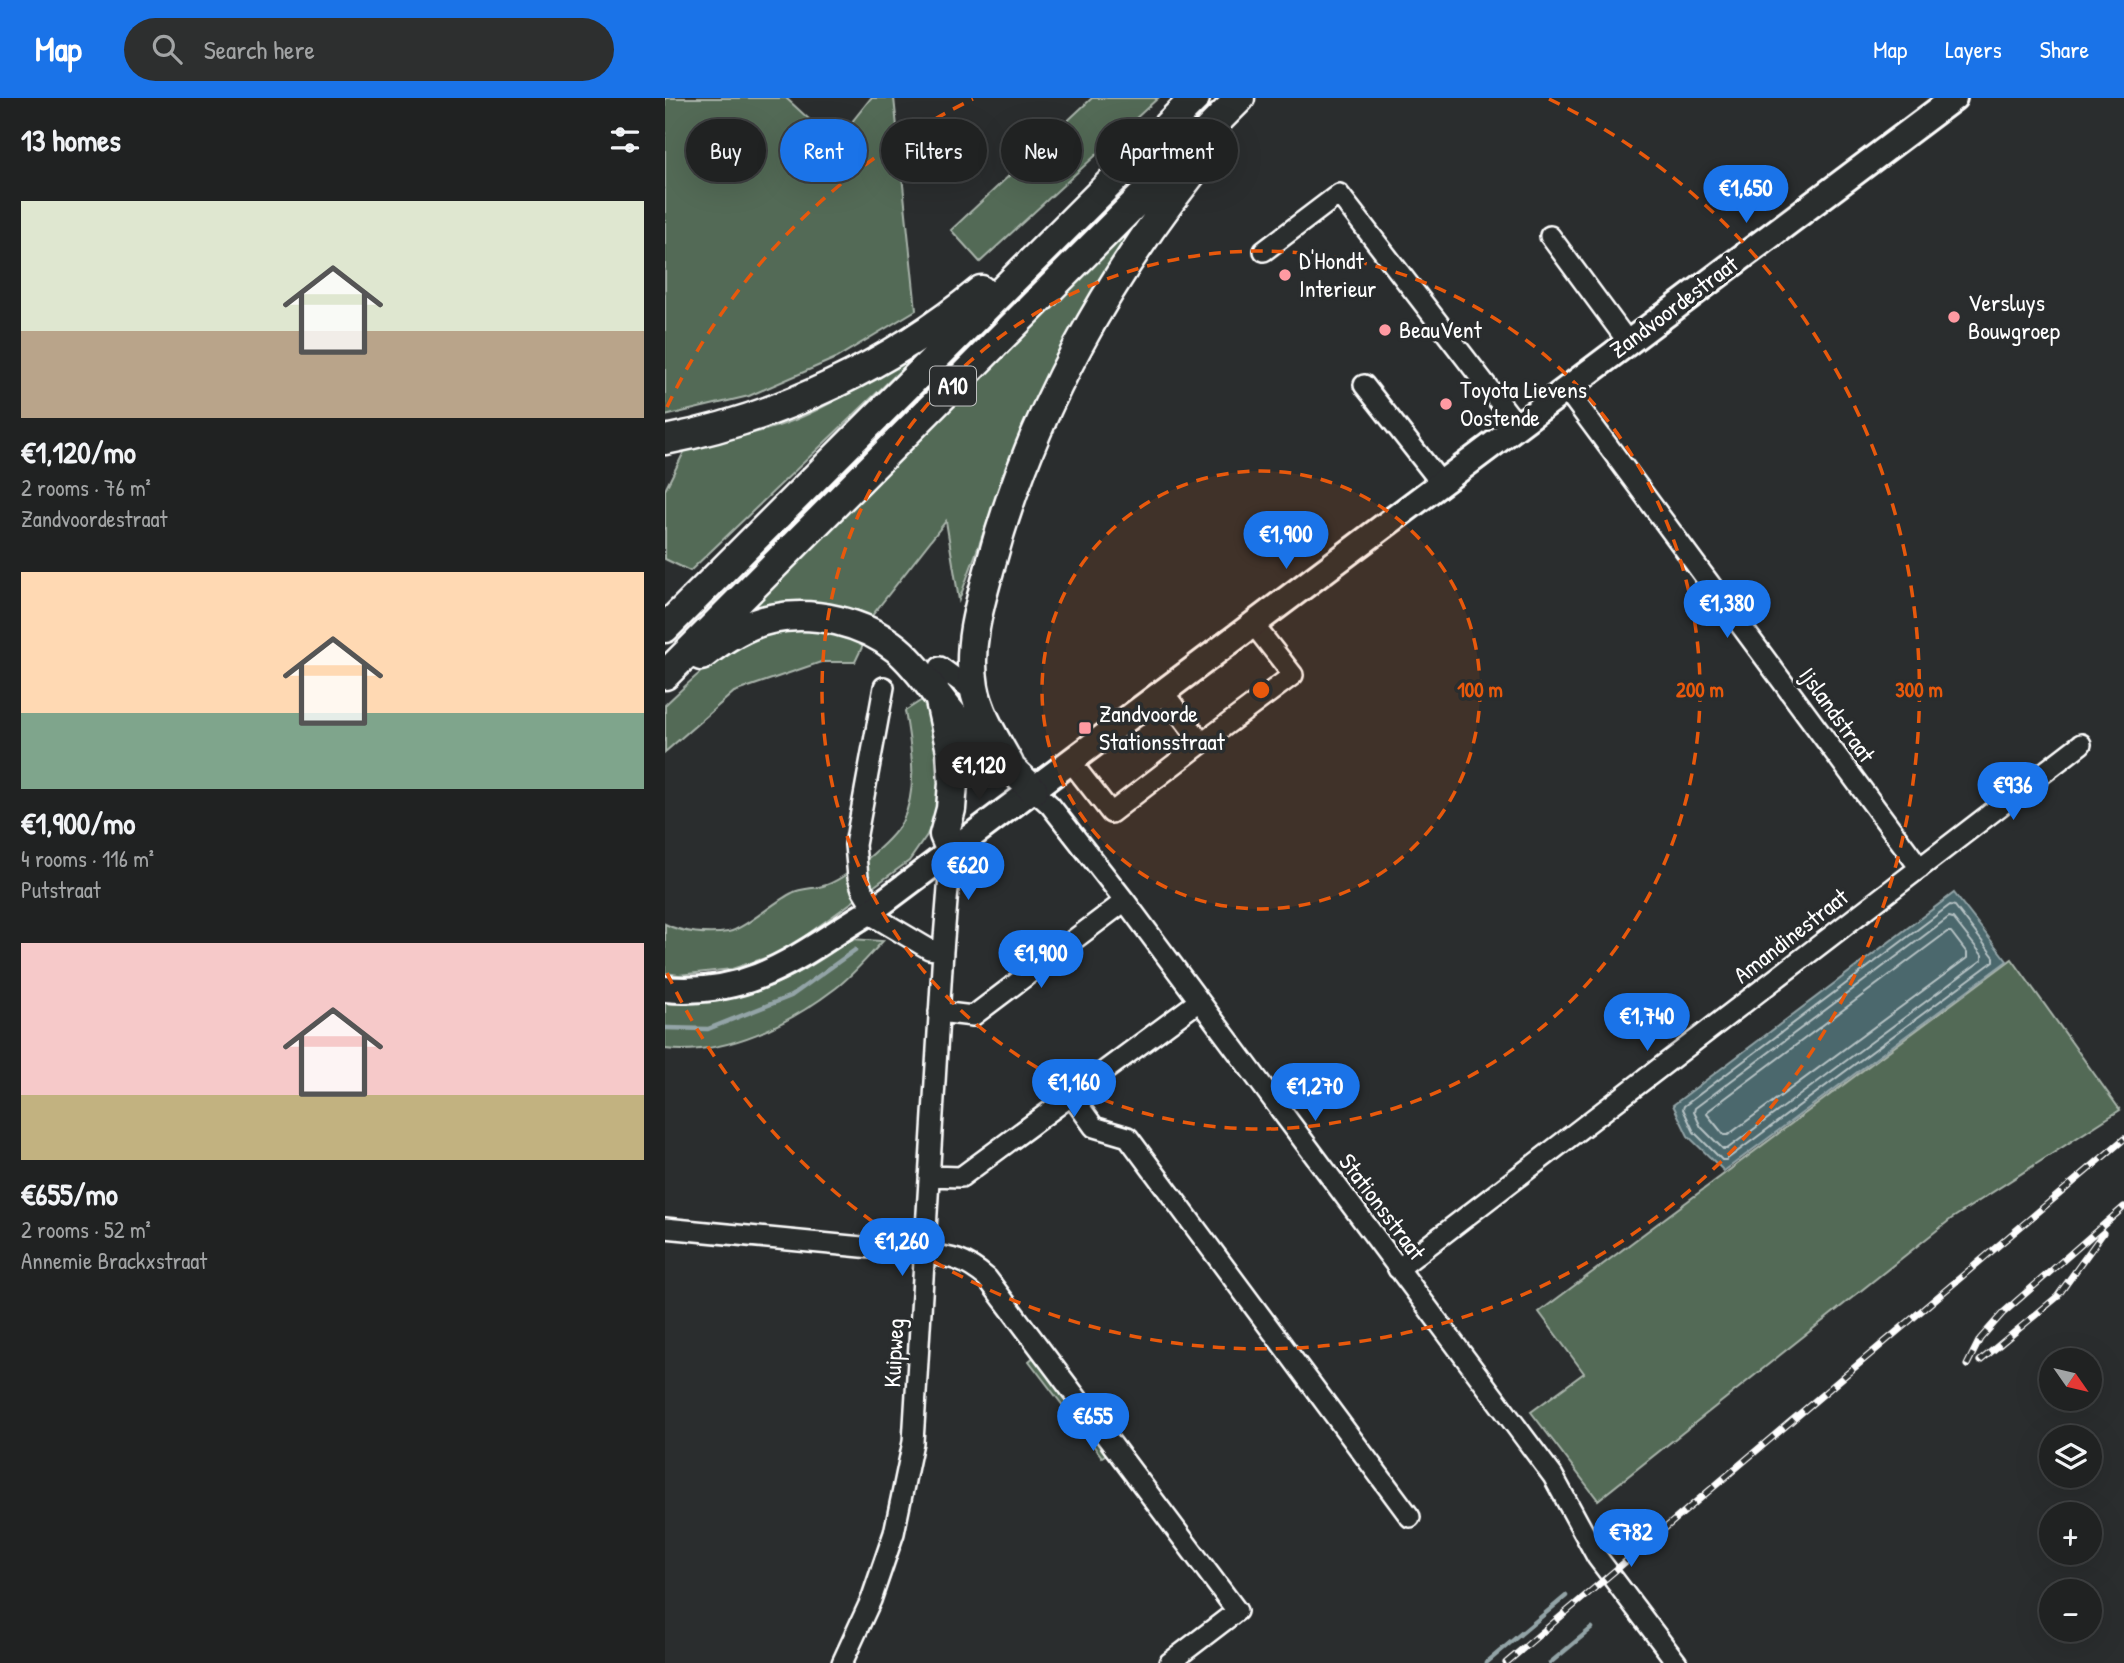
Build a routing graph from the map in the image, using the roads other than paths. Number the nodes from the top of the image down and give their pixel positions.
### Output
1 (1195, 98) edge
2 (1240, 98) edge
3 (1255, 98) edge
4 (1954, 98) edge
5 (1174, 119) edge
6 (1109, 182) edge
7 (1111, 182) edge
8 (1550, 236) dead end
9 (1264, 251) dead end
10 (1628, 342) junction
11 (1364, 385) dead end
12 (1566, 389) junction
13 (1517, 425) junction
14 (665, 440) edge
15 (1441, 483) junction
16 (1253, 624) junction
17 (665, 628) edge
18 (665, 675) edge
19 (665, 683) edge
20 (974, 686) junction
21 (884, 687) dead end
22 (1163, 692) junction
23 (937, 695) junction
24 (1202, 743) junction
25 (2081, 744) dead end
26 (1071, 762) junction
27 (1009, 764) junction
28 (1033, 790) junction
29 (951, 851) junction
30 (1920, 868) junction
31 (1125, 901) junction
32 (871, 911) junction
33 (943, 951) junction
34 (665, 989) edge
35 (1199, 1001) junction
36 (939, 1012) junction
37 (1071, 1095) junction
38 (929, 1176) junction
39 (665, 1228) edge
40 (924, 1253) junction
41 (1398, 1269) junction
42 (1410, 1517) dead end
43 (842, 1663) edge
44 (1169, 1663) edge
45 (1677, 1663) edge

1 - 5 highway, A10
2 - 18 highway, A10
3 - 20 highway
4 - 10 main road, Zandvoordestraat
6 - 14 highway, A10
7 - 17 highway, A10
8 - 10 street
9 - 13 street
10 - 12 main road, Zandvoordestraat
11 - 15 street
12 - 13 main road, Zandvoordestraat
12 - 30 street, Ijslandstraat
13 - 15 main road, Zandvoordestraat
15 - 16 main road, Zandvoordestraat
16 - 22 main road, Zandvoordestraat
16 - 24 street
19 - 23 highway
20 - 23 street
20 - 27 highway
21 - 32 street
22 - 24 street
22 - 26 main road, Zandvoordestraat
23 - 27 highway
23 - 29 highway
24 - 26 street
25 - 30 street, Amandinestraat
26 - 28 main road, Zandvoordestraat
27 - 28 highway
28 - 29 main road, Zandvoordestraat
28 - 31 street, Stationsstraat
29 - 32 main road, Zandvoordestraat
29 - 33 street, Kuipweg
30 - 41 street, Amandinestraat
31 - 35 street, Stationsstraat
31 - 36 street
32 - 33 street
32 - 34 main road, Zandvoordestraat
33 - 36 street, Kuipweg
35 - 37 street
35 - 41 street, Stationsstraat
36 - 38 street, Kuipweg
37 - 38 street
37 - 42 street
38 - 40 street, Kuipweg
39 - 40 street
40 - 43 street, Kuipweg
40 - 44 street
41 - 45 street, Stationsstraat

